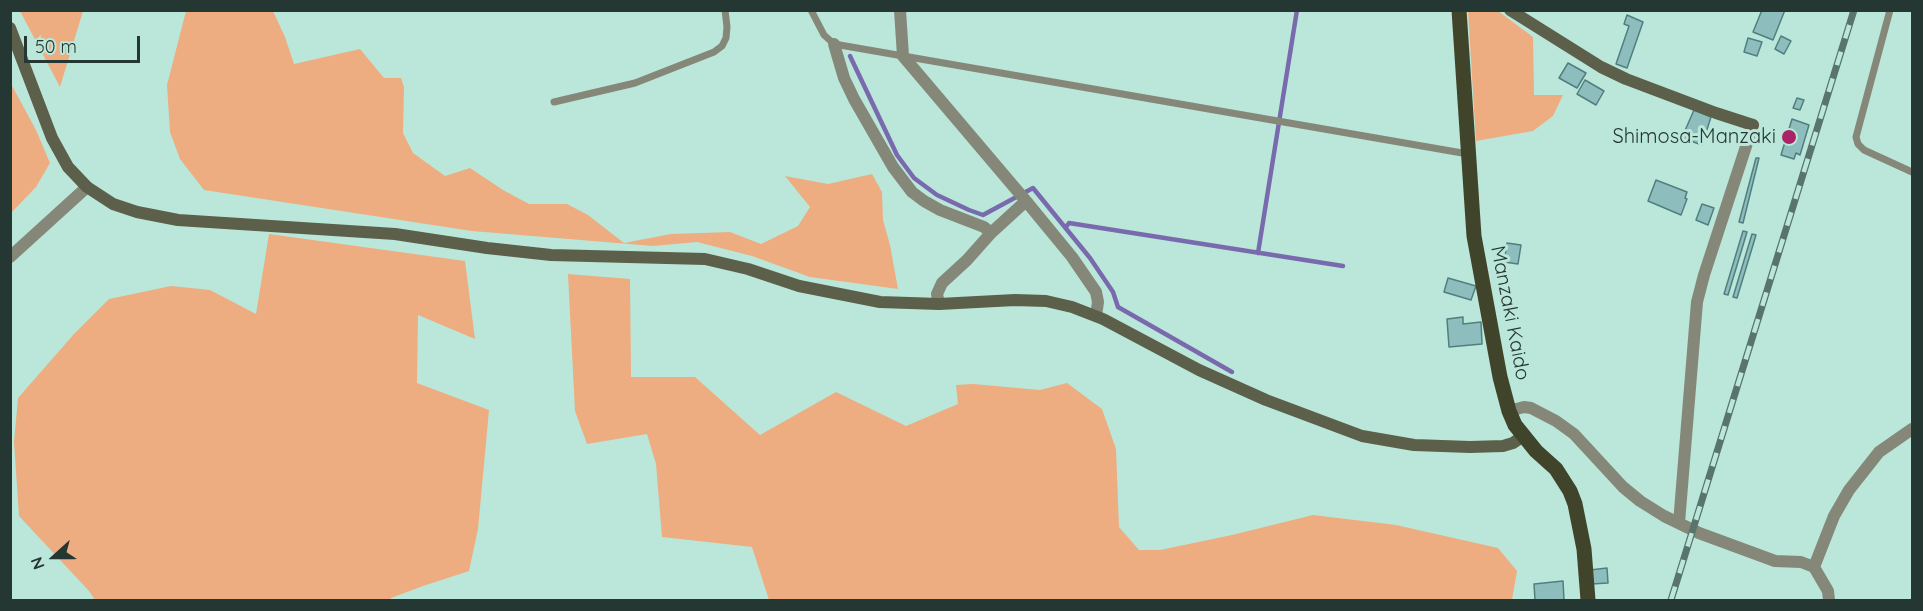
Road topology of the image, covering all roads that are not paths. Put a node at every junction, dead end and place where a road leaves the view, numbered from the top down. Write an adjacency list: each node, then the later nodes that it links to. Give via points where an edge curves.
1 (725, 10): 10 (lane, via 726,38 714,52 635,83)
2 (811, 10): 8 (lane)
3 (900, 10): 9 (street)
4 (1459, 10): 11 (main road, Manzaki Kaido)
5 (1510, 10): 22 (street, via 1626,79 1753,125 1697,302)
6 (1890, 10): 12 (lane, via 1856,137 1864,150)
7 (10, 28): 13 (street, via 52,138 68,167)
8 (834, 45): 9 (lane); 15 (street, via 854,99 912,192 940,210 984,226)
9 (903, 57): 11 (lane); 14 (street)
10 (554, 102)
11 (1468, 154): 19 (main road, Manzaki Kaido, via 1476,254)
12 (1912, 172)
13 (87, 187): 16 (street); 17 (street, via 112,204 178,220 395,234 551,255 705,259 843,296)
14 (1026, 201): 15 (street); 18 (street, via 1096,292)
15 (992, 233): 17 (street, via 942,283 937,294)
16 (10, 257)
17 (939, 304): 18 (street, via 1046,301)
18 (1096, 316): 21 (street, via 1266,400 1362,436 1414,445 1470,447 1503,446)
19 (1509, 411): 21 (main road, Manzaki Kaido); 22 (street, via 1531,408 1556,421 1574,434 1630,494)
20 (1912, 429): 23 (street, via 1879,452 1849,490)
21 (1522, 436): 24 (main road, Manzaki Kaido, via 1557,469 1570,491 1584,549)
22 (1679, 523): 23 (street, via 1775,561)
23 (1814, 567): 25 (street)
24 (1588, 600)
25 (1829, 600)

